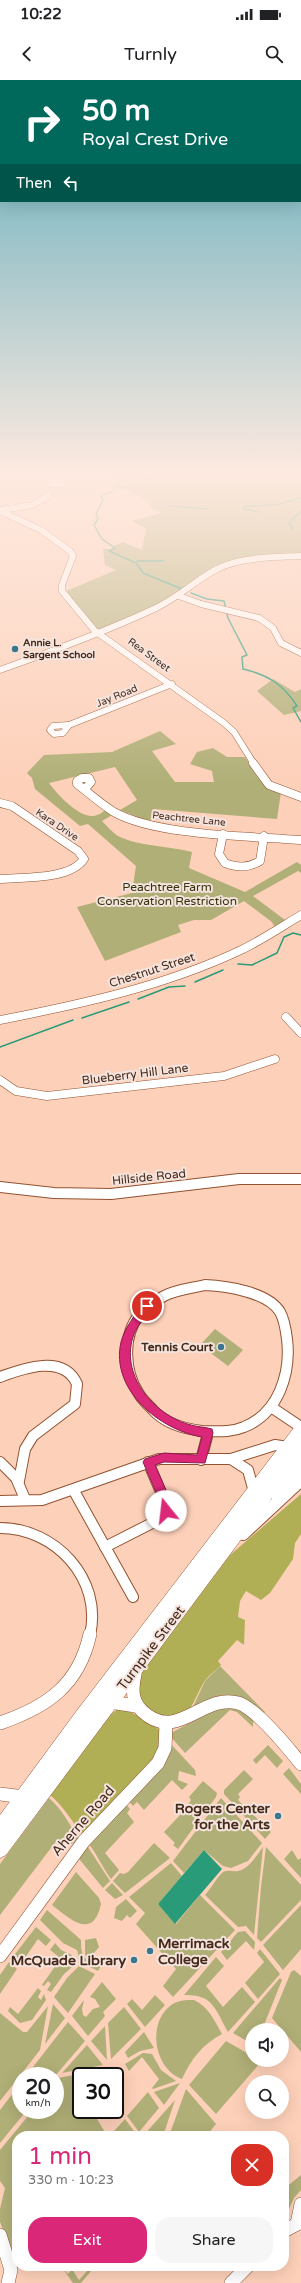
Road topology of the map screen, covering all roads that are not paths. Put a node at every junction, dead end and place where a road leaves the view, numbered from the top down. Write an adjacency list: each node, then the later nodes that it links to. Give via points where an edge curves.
1 (64, 580): 4 (street, Rea Street, via 62,591)
2 (200, 580): 3 (street)
3 (179, 596): 4 (street); 5 (street, via 265,622 275,630 281,643)
4 (99, 633): 6 (street); 7 (street, Rea Street)
5 (301, 654)
6 (0, 670)
7 (172, 684): 8 (street, Jay Road); 10 (street, Rea Street, via 229,728 264,780)
8 (69, 725)
9 (86, 789): 12 (street, Peachtree Lane, via 114,812 144,824)
10 (301, 797)
11 (0, 803): 15 (street, Kara Drive, via 12,806 78,851 84,859 80,866 65,873)
12 (223, 834): 13 (street, Peachtree Lane); 13 (street, via 219,854 225,864 235,867 245,867 260,861)
13 (264, 836): 14 (street, Peachtree Lane)
14 (301, 840)
15 (0, 879)
16 (301, 915): 18 (street, Chestnut Street, via 240,951 191,970 106,997)
17 (286, 1017): 19 (street)
18 (0, 1020)
19 (301, 1033)
20 (274, 1059): 21 (street, Blueberry Hill Lane, via 246,1071 224,1076 47,1096 12,1090)
21 (0, 1080)
22 (301, 1179): 23 (street, Hillside Road, via 239,1179 111,1194 54,1193)
23 (0, 1187)
24 (0, 1377): 35 (street, via 33,1367 49,1366 71,1374 77,1379 75,1404 47,1424 26,1447)
25 (274, 1409): 26 (street); 28 (street, via 258,1421 241,1428); 28 (street, via 294,1377 297,1364 294,1336 279,1312 251,1293 235,1288 205,1285 173,1291 147,1306 130,1331 125,1357 127,1370 131,1384 139,1396 161,1416 189,1430)
26 (301, 1427)
27 (301, 1430): 29 (highway, Turnpike Street)
28 (208, 1433): 31 (street)
29 (298, 1455): 30 (street, via 275,1445); 37 (highway, Turnpike Street); 40 (main road, via 300,1468 262,1509); 43 (highway, Turnpike Street)
30 (232, 1459): 31 (street); 37 (street, via 248,1470)
31 (201, 1460): 33 (street, via 164,1458)
32 (0, 1462): 35 (street)
33 (148, 1462): 36 (street); 42 (street, via 166,1504 164,1517)
34 (301, 1480): 40 (main road)
35 (19, 1481): 39 (street)
36 (74, 1491): 39 (street, via 42,1500); 42 (street)
37 (254, 1492): 52 (highway, Turnpike Street)
38 (0, 1500): 39 (street)
39 (25, 1500)
40 (257, 1519): 43 (main road, via 238,1540)
41 (0, 1528): 48 (street, via 29,1532 62,1550 84,1581 91,1602 92,1620 83,1661 62,1690 33,1712)
42 (105, 1546): 44 (street)
43 (226, 1548): 45 (highway, Turnpike Street)
44 (133, 1597)
45 (136, 1669): 46 (highway, Turnpike Street); 47 (street, via 132,1694)
46 (110, 1702): 47 (street); 54 (highway, Turnpike Street)
47 (136, 1706): 49 (street, via 147,1716)
48 (0, 1722)
49 (166, 1724): 50 (street, via 179,1722 218,1702 240,1704 257,1717); 55 (street, Aherne Road, via 165,1748 158,1763 84,1840)
50 (300, 1760)
51 (0, 1794): 52 (street)
52 (24, 1797): 53 (highway, Turnpike Street)
53 (0, 1830)
54 (0, 1849)
55 (0, 1956)
56 (301, 2204): 57 (street, via 298,2211)
57 (299, 2225): 58 (street)
58 (289, 2229)
59 (0, 2235): 61 (street, via 11,2270)
60 (243, 2271): 62 (street)
61 (9, 2282)
62 (231, 2283)

